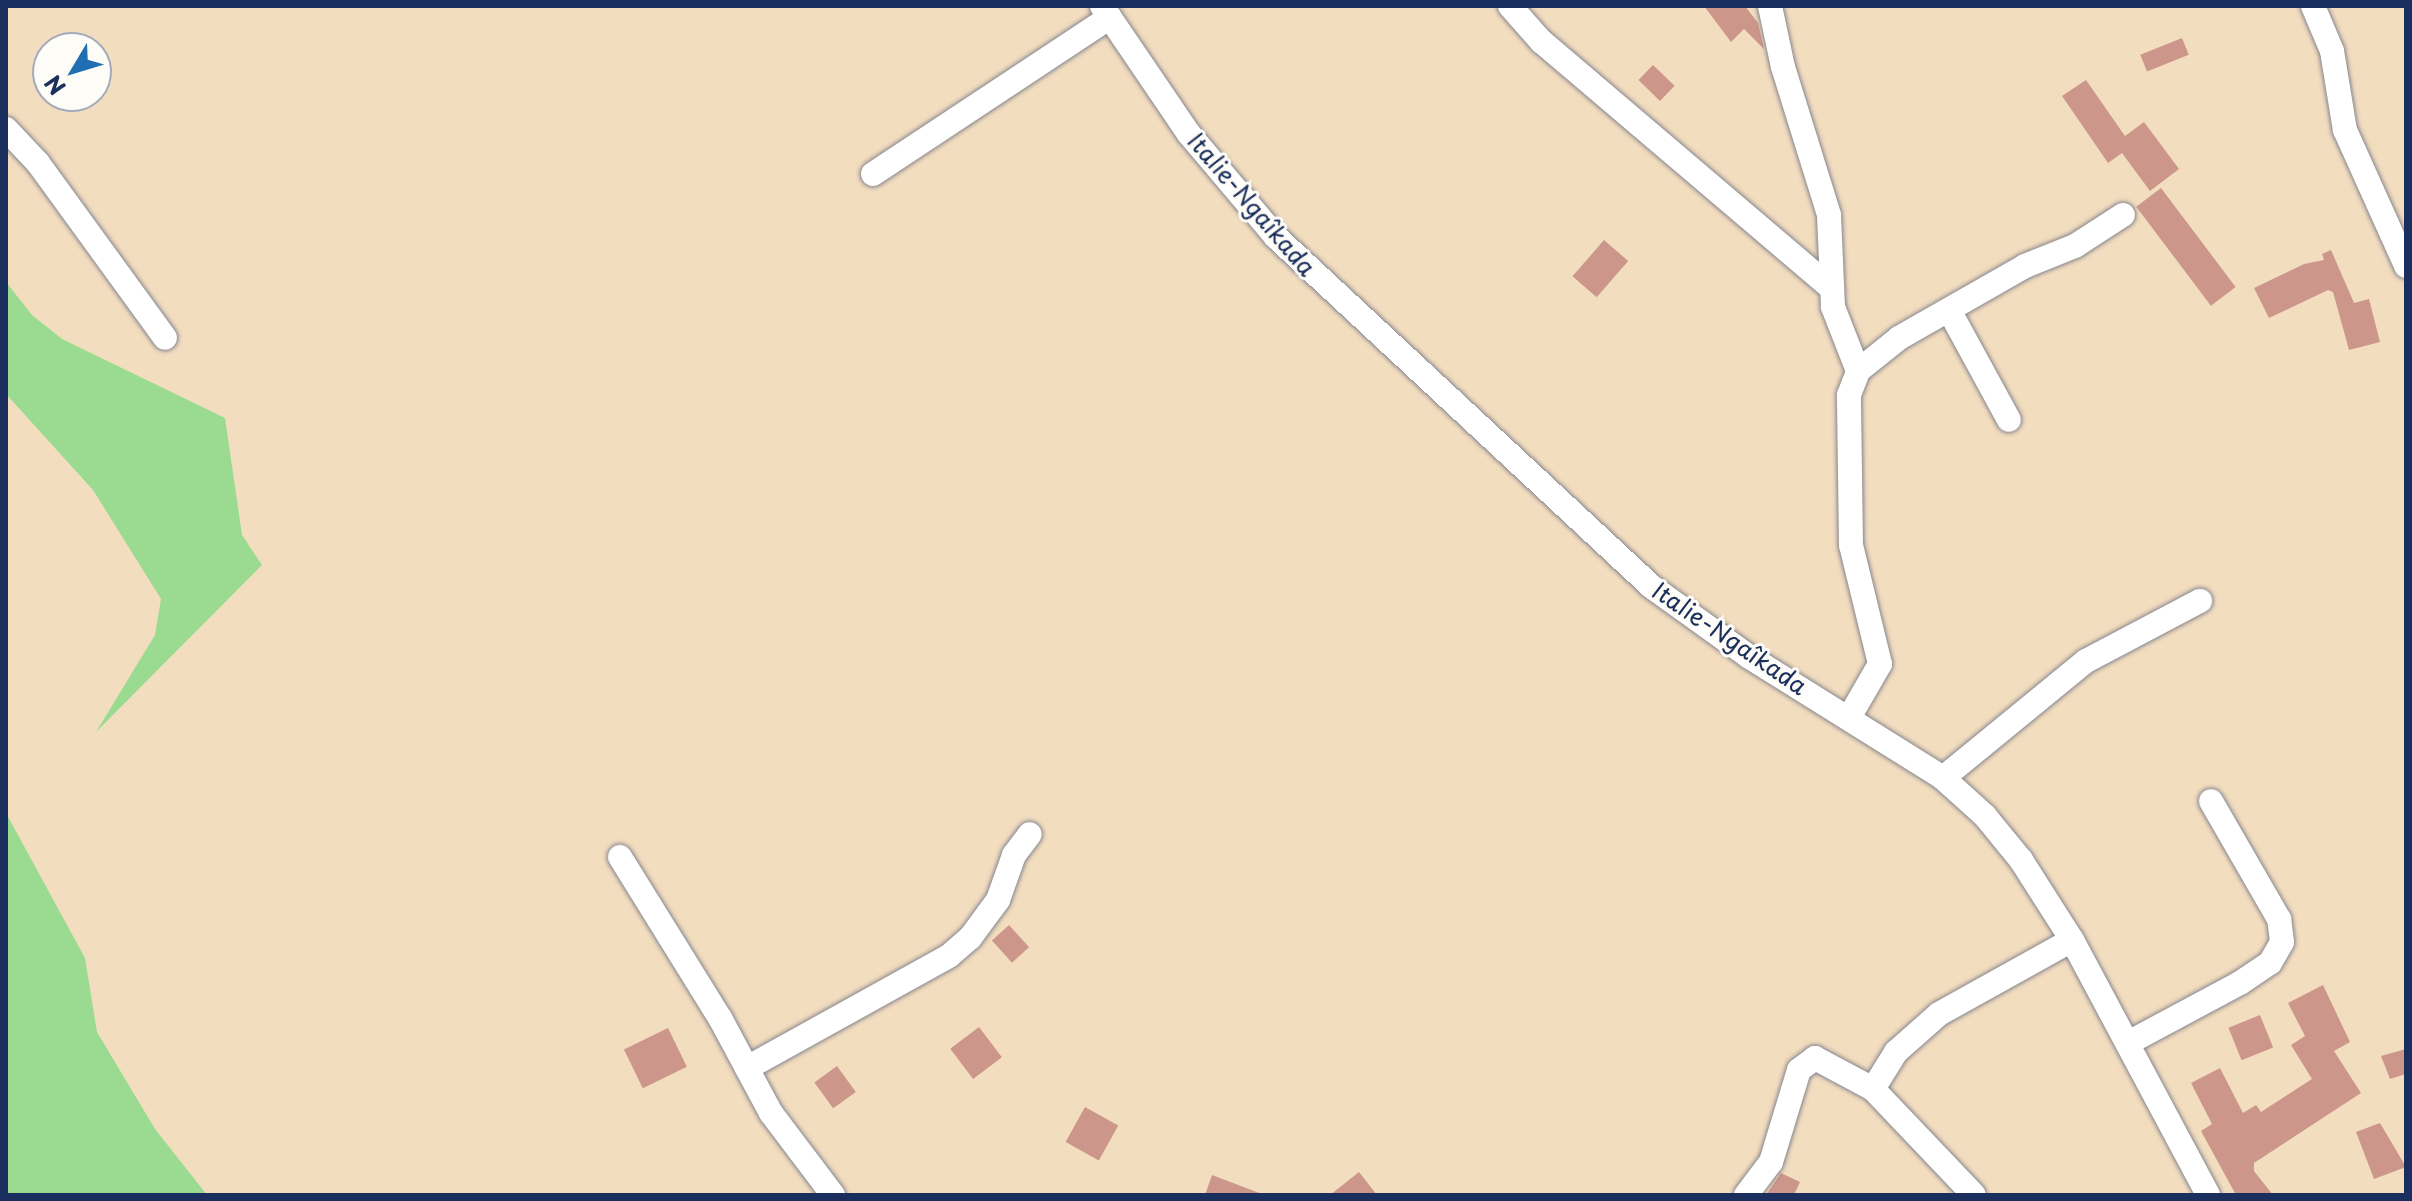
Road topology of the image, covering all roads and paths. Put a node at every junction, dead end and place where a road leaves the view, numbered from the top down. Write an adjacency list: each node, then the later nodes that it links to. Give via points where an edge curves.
1 (1510, 6): 9 (street, via 1541,41 1710,190)
2 (1770, 6): 9 (street, via 1783,67 1829,215 1834,243)
3 (2313, 6): 8 (street, via 2332,51 2345,130)
4 (1106, 12): 6 (street); 15 (street, Italie-Ngaîkada, via 1189,134 1326,288 1508,449 1652,587 1748,656)
5 (6, 129): 11 (street, via 38,163)
6 (873, 174)
7 (2123, 215): 10 (street, via 2075,246 2025,266)
8 (2406, 266)
9 (1831, 288): 12 (street)
10 (1949, 310): 12 (street, via 1899,338); 13 (street)
11 (165, 338)
12 (1858, 371): 15 (street, via 1849,395 1851,545 1880,664)
13 (2009, 420)
14 (2200, 601): 16 (street, via 2086,661)
15 (1850, 716): 16 (street, Italie-Ngaîkada)
16 (1943, 778): 20 (street, Italie-Ngaîkada, via 1985,816 2021,860)
17 (2211, 801): 21 (street, via 2279,919 2282,942 2270,963 2240,983)
18 (1030, 834): 22 (street, via 1014,855 998,900 949,956)
19 (620, 857): 22 (street)
20 (2072, 940): 21 (street, Italie-Ngaîkada); 23 (street, via 1939,1014 1896,1052)
21 (2128, 1043): 24 (street, Italie-Ngaîkada)
22 (747, 1068): 25 (street, via 771,1113)
23 (1873, 1089): 26 (street, via 1815,1058 1806,1061 1771,1162); 27 (street)
24 (2207, 1194)
25 (833, 1195)
26 (1746, 1195)
27 (1974, 1195)

